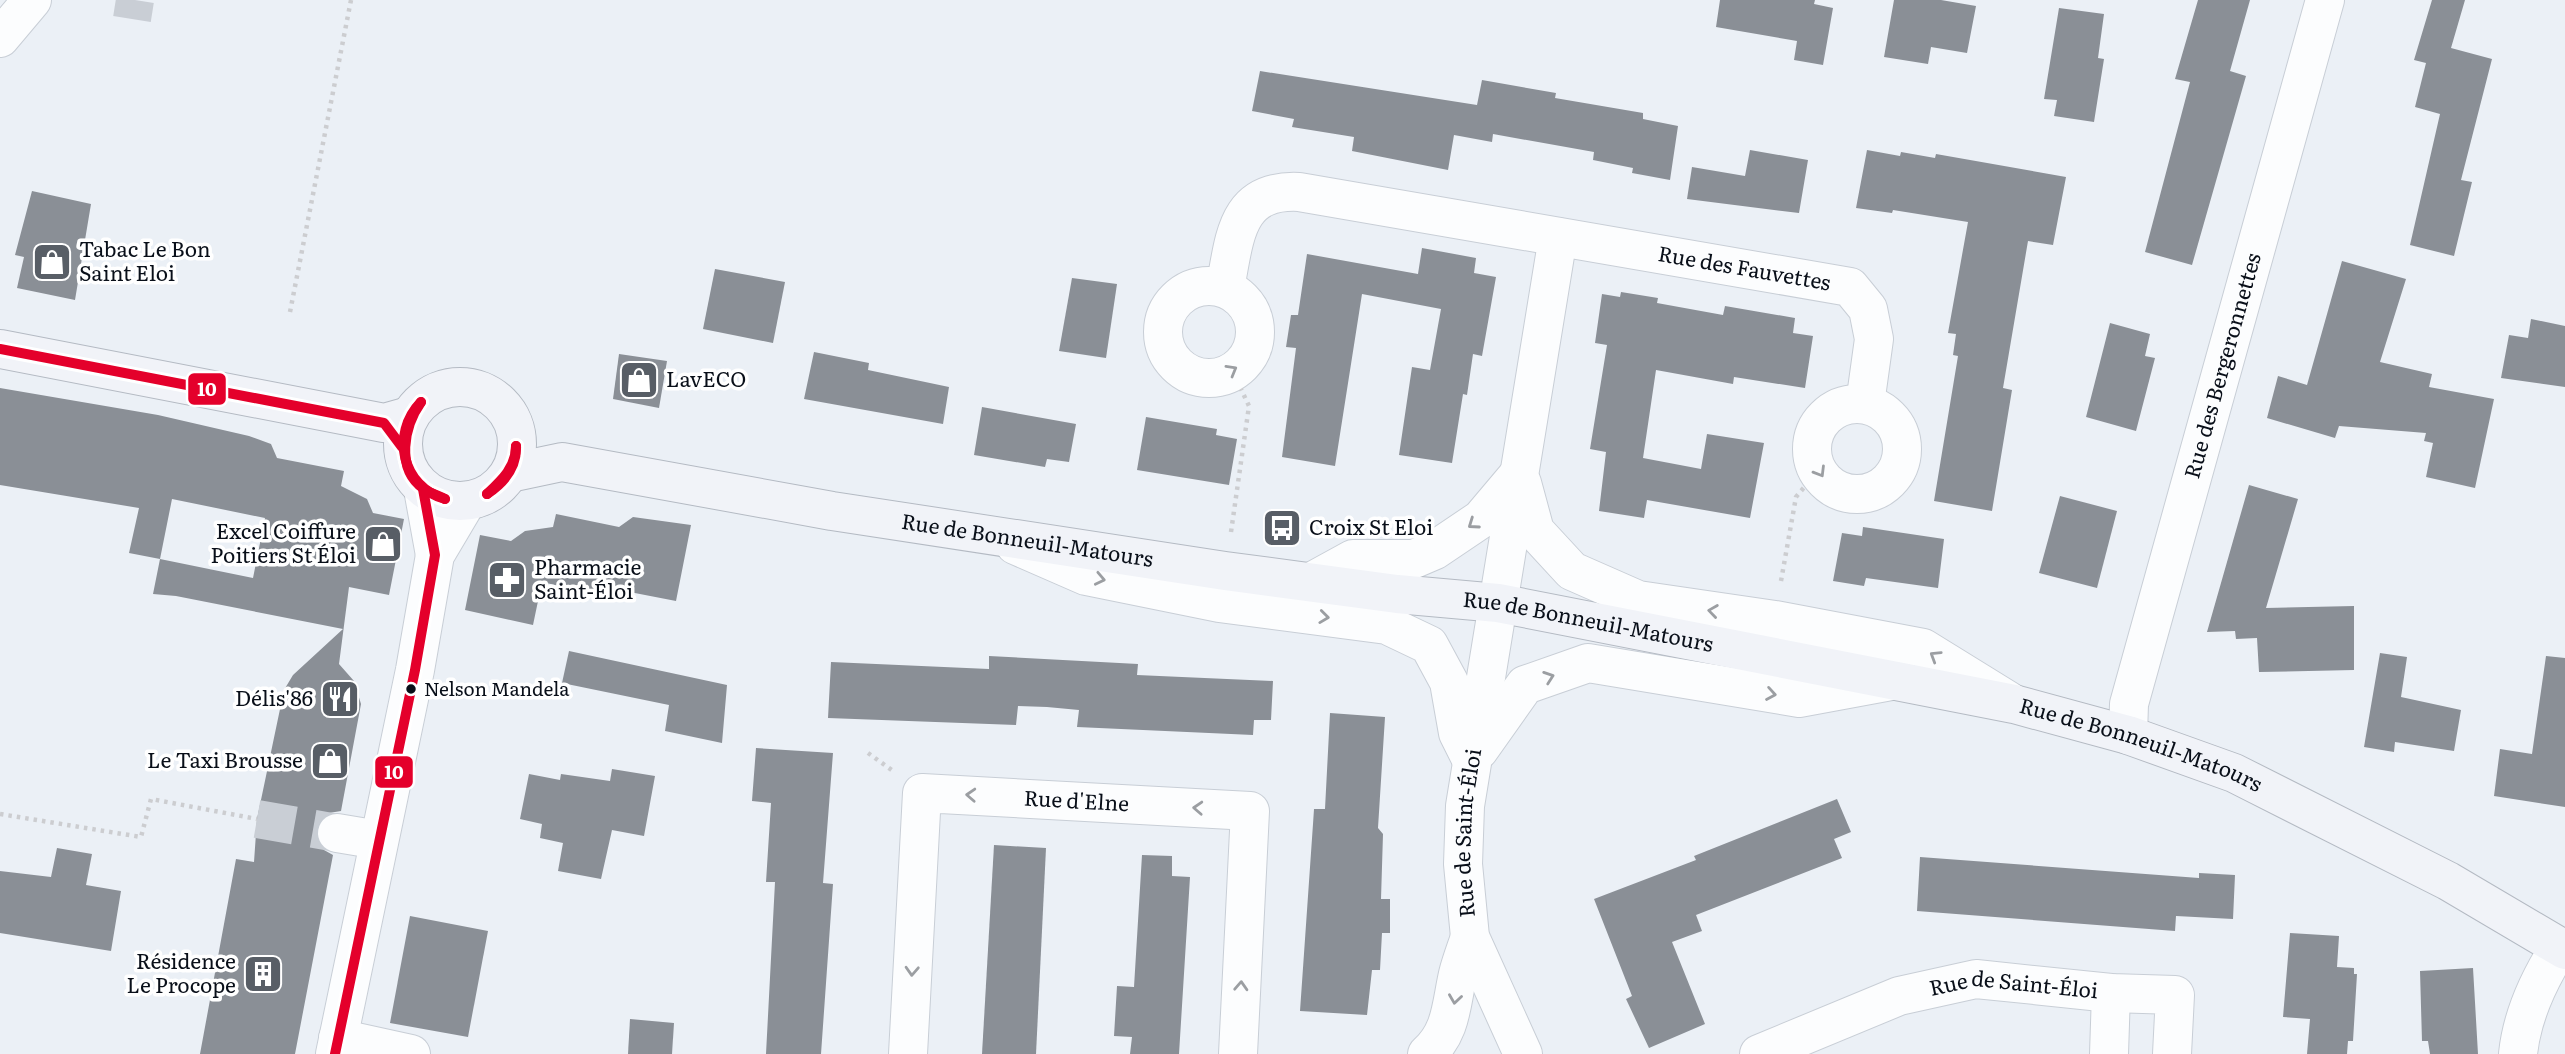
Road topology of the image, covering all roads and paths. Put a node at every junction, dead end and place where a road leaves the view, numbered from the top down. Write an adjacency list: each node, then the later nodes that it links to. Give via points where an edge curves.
1 (32, 0): 4 (street)
2 (351, 0): 7 (path)
3 (2325, 0): 27 (street, Rue des Bergeronnettes, via 2129,704)
4 (0, 38)
5 (1558, 237): 6 (street, Rue des Fauvettes, via 1278,191 1262,196 1238,222); 10 (street, Rue des Fauvettes, via 1850,287 1868,309 1874,339); 16 (street)
6 (1225, 288): 9 (street, one-way to 6, via 1251,353 1256,327 1246,303); 9 (street, via 1211,285 1183,292 1166,315 1164,343 1179,368 1192,375 1205,378)
7 (290, 312)
8 (0, 349): 12 (main road)
9 (1233, 372): 21 (path, via 1249,406)
10 (1866, 404): 14 (street, via 1836,408 1824,416 1812,443); 14 (street, one-way to 10, via 1840,491 1854,495 1877,489 1894,476 1903,447 1900,432 1880,409)
11 (512, 419): 12 (main road, via 494,398 456,386 429,396); 13 (main road); 15 (main road, via 517,437)
12 (398, 429): 17 (main road, via 412,477)
13 (562, 463): 15 (main road, Rue de Bonneuil-Matours); 19 (main road, Rue de Bonneuil-Matours)
14 (1817, 471): 24 (path, via 1796,497)
15 (510, 473): 18 (main road, via 484,497)
16 (1519, 474): 22 (street, one-way to 22, via 1481,519 1435,550 1414,559 1353,559); 23 (street); 24 (street, one-way to 16, via 1638,600 1572,571 1535,531)
17 (423, 489): 18 (main road, via 451,501); 20 (street)
18 (467, 501): 20 (street)
19 (991, 536): 21 (main road, Rue de Bonneuil-Matours); 28 (street, one-way to 28, via 1086,576 1219,603 1388,625 1429,645 1449,682 1458,733)
20 (435, 555): 32 (street)
21 (1225, 571): 22 (main road, Rue de Bonneuil-Matours)
22 (1311, 582): 23 (main road, Rue de Bonneuil-Matours)
23 (1498, 603): 25 (main road, Rue de Bonneuil-Matours); 28 (street, Rue de Saint-Éloi)
24 (1775, 620): 26 (street, one-way to 24, via 1923,648)
25 (1891, 681): 26 (main road, Rue de Bonneuil-Matours); 28 (street, one-way to 25, via 1525,685 1588,663 1799,698)
26 (2014, 704): 27 (main road, Rue de Bonneuil-Matours)
27 (2128, 735): 34 (main road, Rue de Bonneuil-Matours, via 2246,779 2448,881)
28 (1472, 761): 33 (street, Rue de Saint-Éloi, via 1463,864)
29 (0, 814): 30 (path, via 141,837 151,799)
30 (257, 819)
31 (337, 833): 32 (street)
32 (379, 841): 36 (street)
33 (1470, 937): 37 (street, Rue de Saint-Éloi); 41 (street, one-way to 41, via 1458,973 1452,1015 1437,1045)
34 (2562, 949): 45 (street, via 2542,974 2521,1027)
35 (2111, 993): 42 (street, Rue de Saint-Éloi, via 1976,979 1899,996); 43 (street, Rue de Saint-Éloi); 44 (street, Rue de Saint-Éloi, via 2175,996)
36 (336, 1046): 38 (street)
37 (1518, 1052)
38 (411, 1054)
39 (908, 1054): 40 (street, Rue d'Elne, one-way to 39, via 1251,811 922,793)
40 (1238, 1054)
41 (1427, 1054)
42 (1759, 1054)
43 (2109, 1054)
44 (2172, 1054)
45 (2518, 1054)

